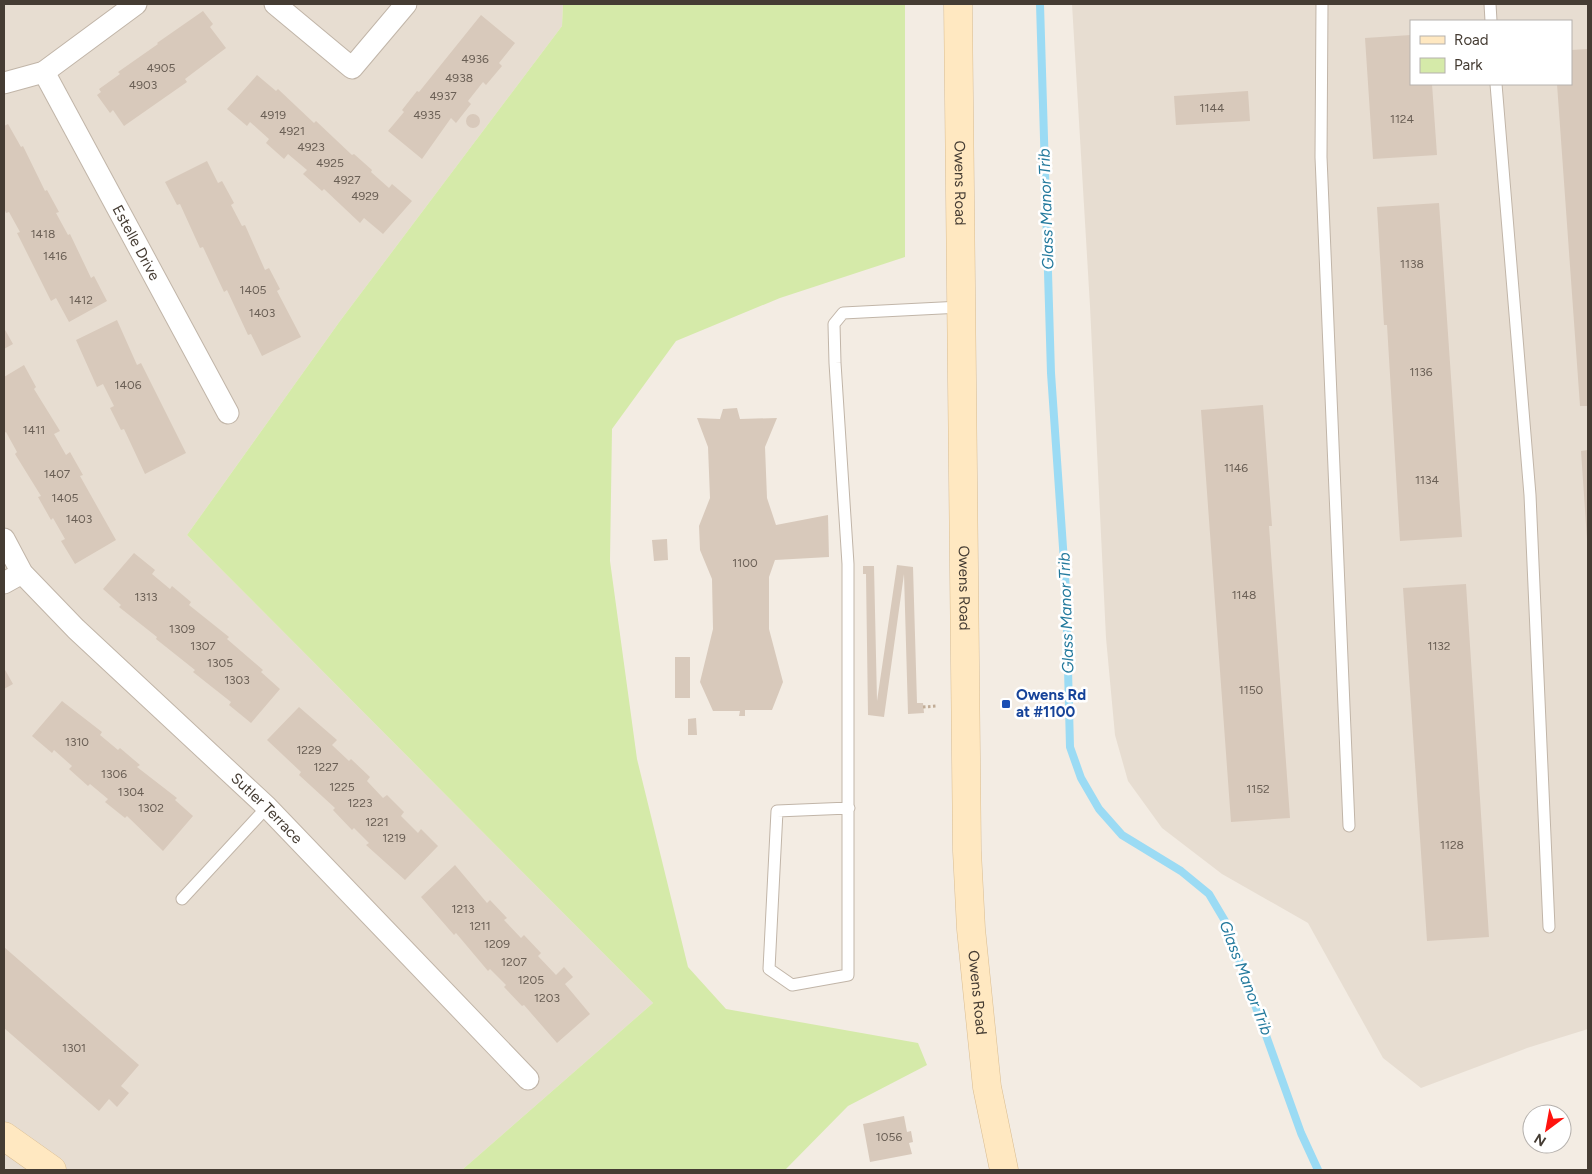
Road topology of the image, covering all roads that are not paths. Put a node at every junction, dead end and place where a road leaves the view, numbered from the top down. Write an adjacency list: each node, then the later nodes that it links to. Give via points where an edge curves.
1 (136, 4): 8 (street)
2 (275, 4): 3 (street, via 352,68)
3 (406, 4)
4 (958, 4): 11 (street, Owens Road)
5 (1322, 4): 18 (lane, via 1322,157)
6 (1490, 4): 7 (lane)
7 (1491, 20)
8 (44, 72): 9 (street); 12 (street, Estelle Drive)
9 (4, 83)
10 (1496, 85): 20 (lane, via 1530,495)
11 (962, 307): 17 (lane, via 843,313 834,324 848,564); 24 (street, Owens Road, via 968,870 987,1087)
12 (228, 413)
13 (4, 539): 14 (street, Sutler Terrace)
14 (22, 573): 15 (street); 16 (street, Sutler Terrace, via 76,629)
15 (4, 583)
16 (266, 807): 19 (lane); 21 (street, Sutler Terrace)
17 (849, 808): 17 (lane, via 777,811 769,969 792,985 848,975)
18 (1350, 826)
19 (182, 899)
20 (1550, 927)
21 (528, 1079)
22 (4, 1136): 23 (street)
23 (52, 1170)
24 (1004, 1170)

